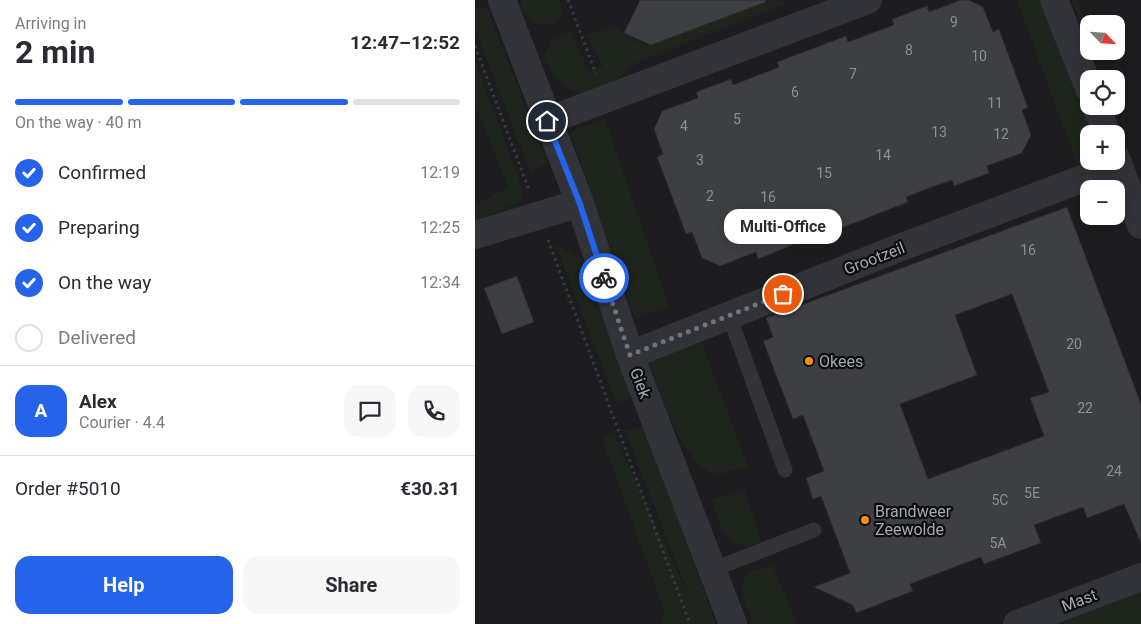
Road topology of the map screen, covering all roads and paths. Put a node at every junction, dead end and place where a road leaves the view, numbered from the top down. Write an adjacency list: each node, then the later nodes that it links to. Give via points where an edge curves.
1 (502, 0): 8 (street, Giek)
2 (568, 0): 7 (path)
3 (868, 0): 7 (street)
4 (1054, 0): 6 (street)
5 (475, 46): 12 (path)
6 (1082, 70)
7 (605, 99): 8 (street)
8 (547, 121): 11 (street, Giek)
9 (1098, 170): 15 (street, Grootzeil)
10 (1121, 170): 13 (street)
11 (580, 204): 12 (street); 16 (street, Giek)
12 (539, 216): 14 (street); 21 (path)
13 (1141, 225)
14 (475, 235)
15 (729, 316): 16 (street, Grootzeil); 17 (lane)
16 (630, 355): 19 (street, Giek)
17 (785, 470)
18 (814, 530): 19 (lane)
19 (712, 570): 22 (street, Giek)
20 (1141, 577): 23 (street, Mast)
21 (690, 624)
22 (733, 624)
23 (1017, 624)

